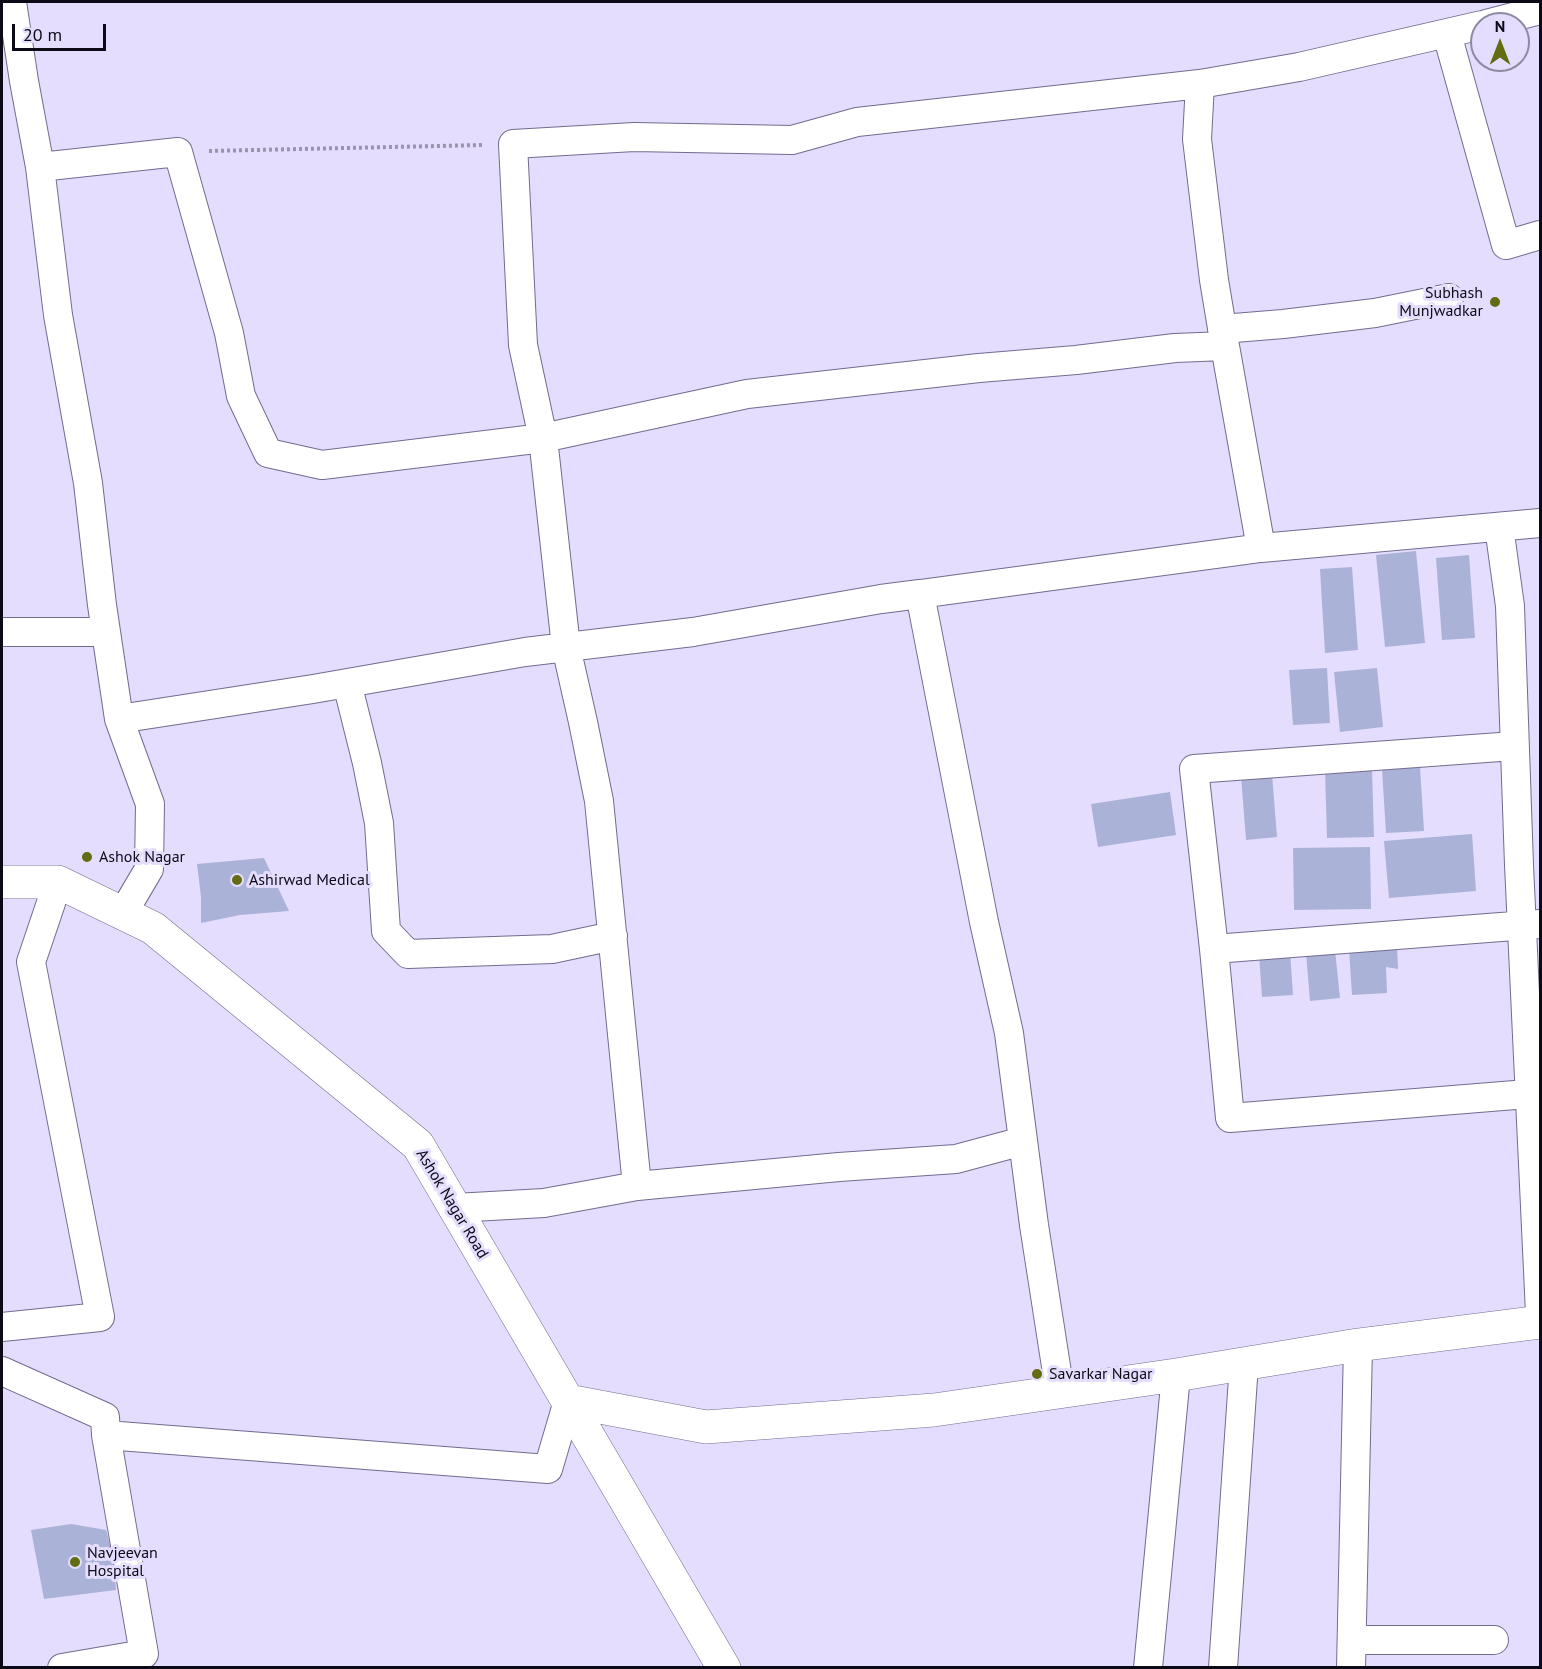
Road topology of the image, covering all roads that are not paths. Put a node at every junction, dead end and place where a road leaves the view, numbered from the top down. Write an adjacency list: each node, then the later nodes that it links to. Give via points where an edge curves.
1 (12, 2): 5 (street)
2 (1470, 28): 3 (street)
3 (1447, 34): 4 (street); 6 (street, via 1506,245)
4 (1200, 84): 8 (street, via 1197,138); 9 (street, via 857,122 792,140 634,137 513,144 523,345)
5 (40, 166): 9 (street, via 178,152 229,333 241,396 268,453 322,465); 15 (street, via 58,315 88,483)
6 (1540, 235)
7 (1449, 298): 8 (street)
8 (1224, 337): 9 (street, via 1175,348 1076,360 747,394); 12 (street)
9 (543, 438): 16 (street)
10 (1540, 523): 11 (street)
11 (1499, 527): 12 (street); 19 (street, via 1509,606)
12 (1261, 548): 13 (street)
13 (920, 594): 16 (street, via 693,632); 27 (street, via 1009,1033)
14 (2, 632): 15 (street)
15 (106, 632): 18 (street)
16 (566, 647): 17 (street); 24 (street, via 599,801)
17 (347, 683): 18 (street); 24 (street, via 380,823 386,931 408,954 552,949)
18 (119, 718): 22 (street, via 150,804 149,869)
19 (1514, 746): 23 (street); 25 (street, via 1194,769)
20 (2, 882): 21 (street, Ashok Nagar Road)
21 (58, 882): 22 (street, Ashok Nagar Road); 32 (street, via 32,962 100,1317)
22 (123, 913): 29 (street, Ashok Nagar Road, via 153,928 418,1145)
23 (1531, 925): 25 (street); 26 (street)
24 (613, 936): 28 (street)
25 (1215, 949): 26 (street, via 1230,1118)
26 (1536, 1094): 30 (street)
27 (1023, 1141): 28 (street, via 956,1159); 37 (street)
28 (637, 1186): 29 (street, via 544,1203)
29 (455, 1208): 38 (street, Ashok Nagar Road)
30 (1540, 1313)
31 (1540, 1323): 33 (street)
32 (2, 1327)
33 (1358, 1345): 34 (street); 41 (street)
34 (1244, 1364): 36 (street); 45 (street)
35 (2, 1371): 39 (street, via 105,1417)
36 (1176, 1375): 37 (street); 44 (street)
37 (1060, 1392): 38 (street, via 934,1410 706,1427)
38 (567, 1401): 39 (street, via 548,1469); 43 (street, Ashok Nagar Road)
39 (106, 1435): 42 (street, via 144,1654)
40 (1494, 1640): 41 (street)
41 (1352, 1654)
42 (62, 1668)
43 (724, 1668)
44 (1148, 1668)
45 (1223, 1668)

